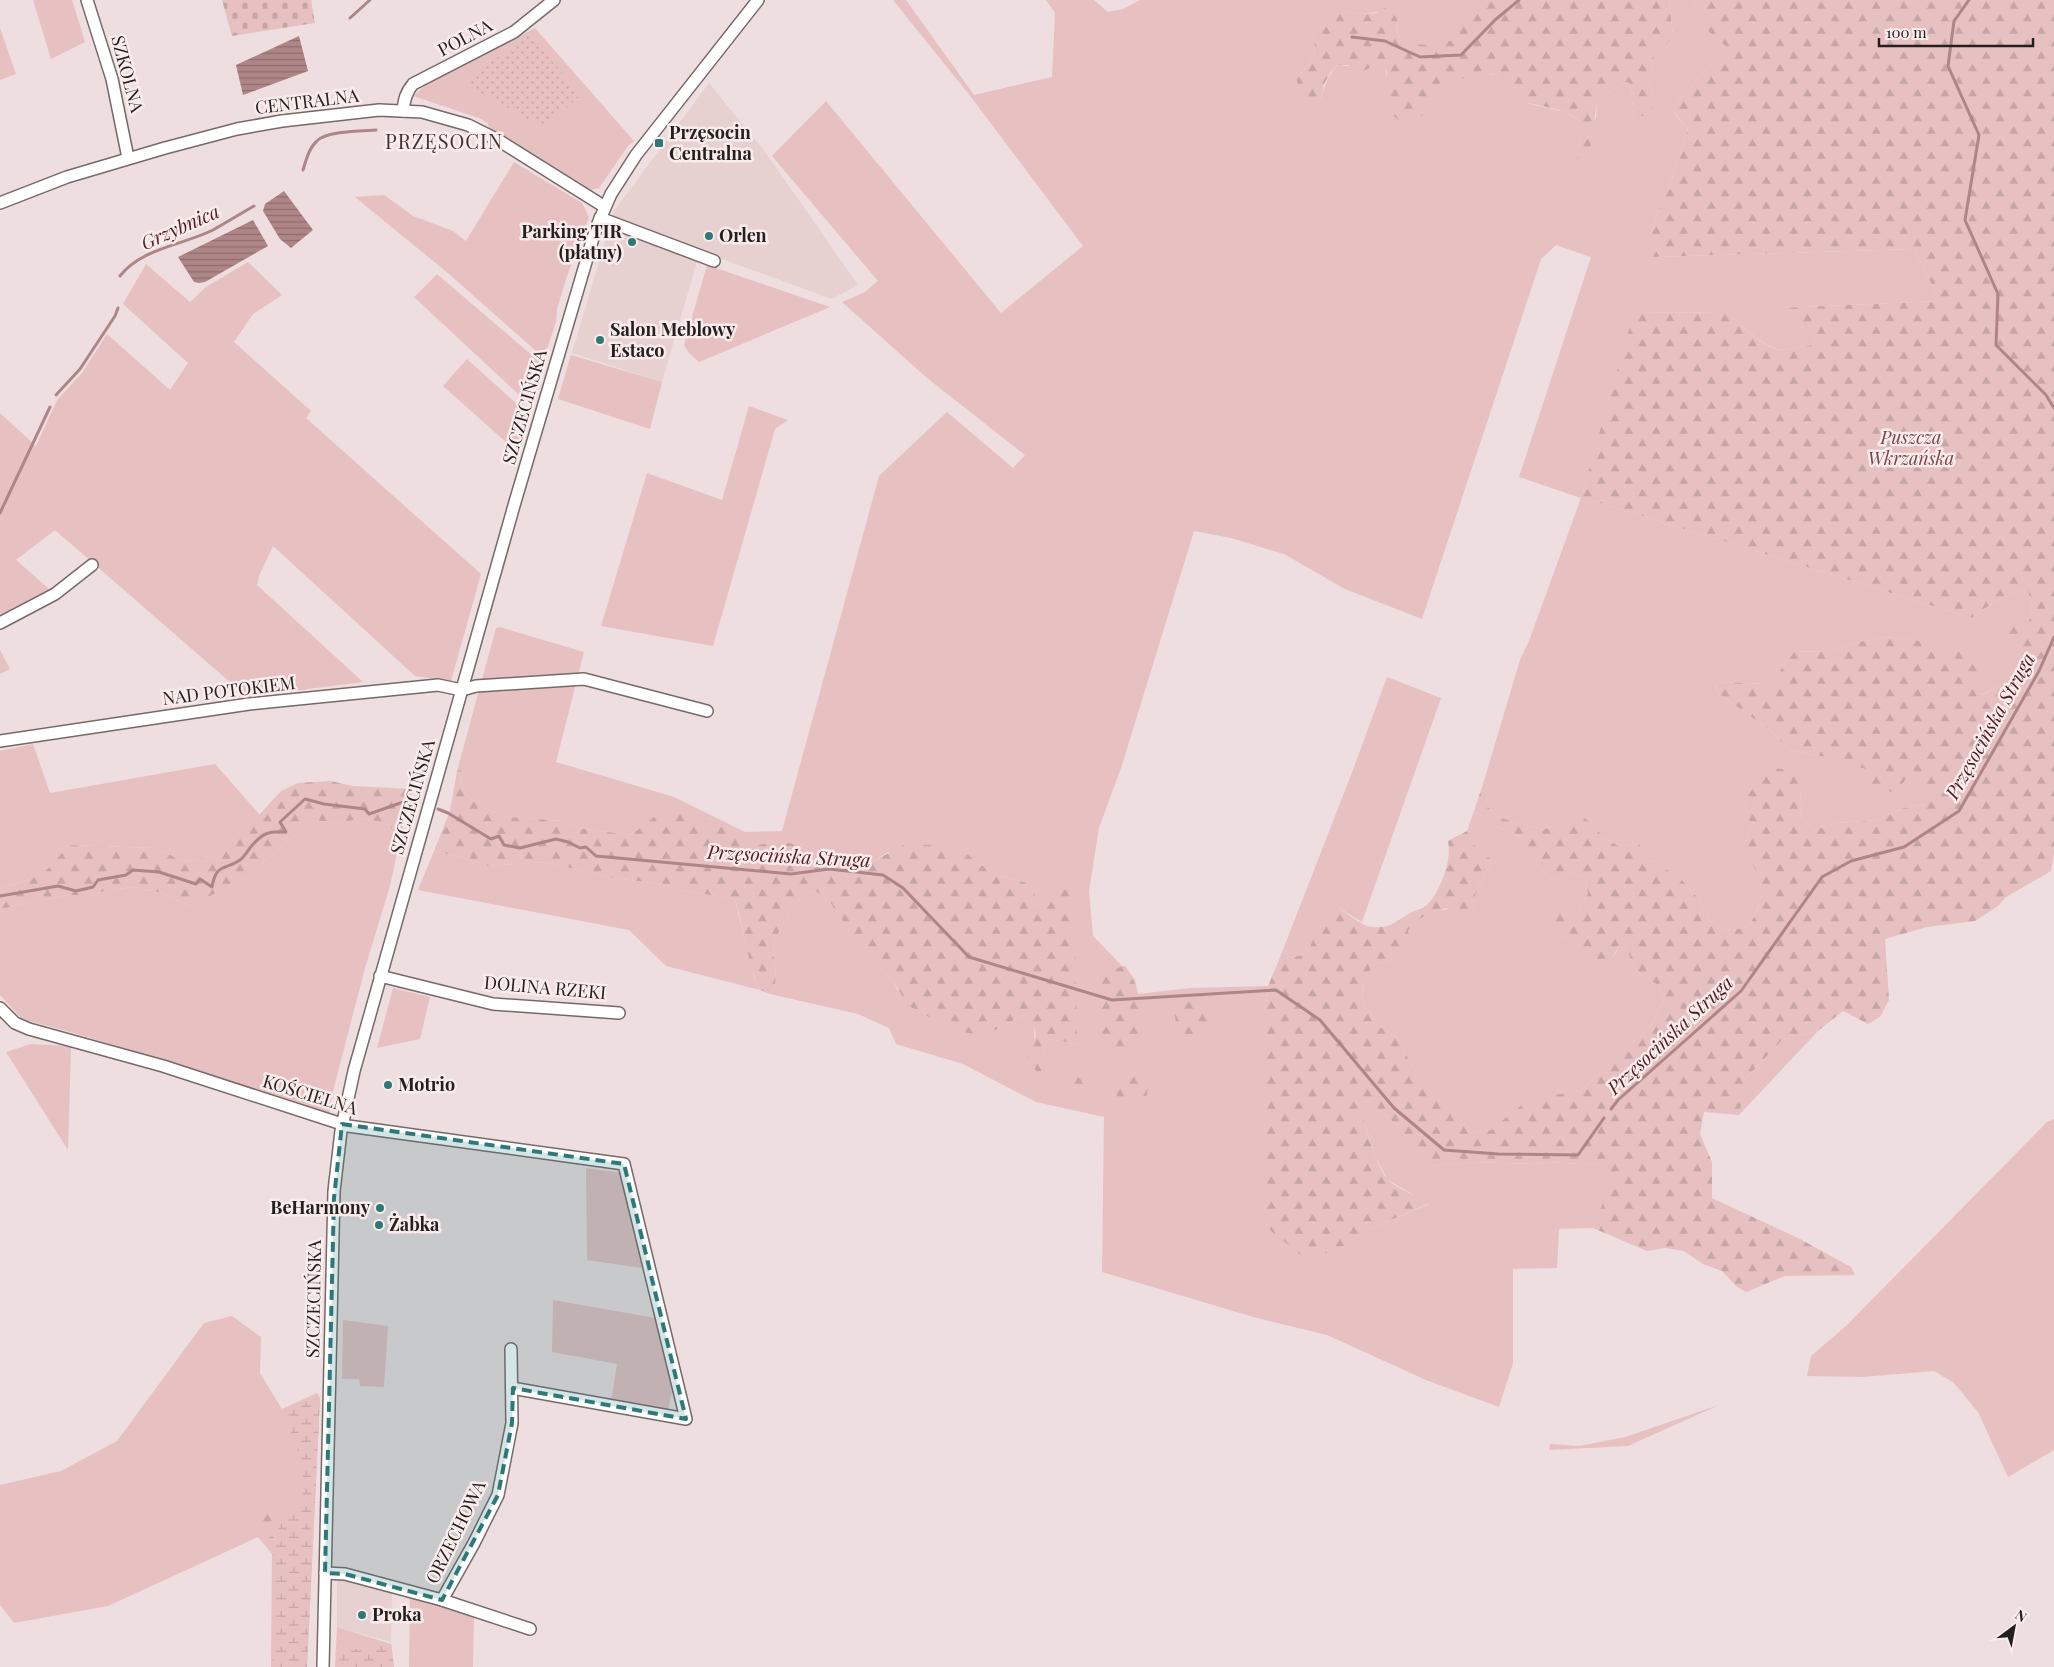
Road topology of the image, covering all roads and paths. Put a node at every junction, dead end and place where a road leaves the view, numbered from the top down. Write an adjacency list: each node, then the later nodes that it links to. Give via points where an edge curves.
1 (87, 0): 5 (street, SZKOLNA, via 112,79)
2 (554, 0): 4 (street, POLNA, via 514,32 413,84 404,99)
3 (758, 0): 7 (street, SZCZECIŃSKA, via 640,149)
4 (403, 111): 5 (street, CENTRALNA, via 379,110 282,120); 7 (street, CENTRALNA, via 434,114 484,132)
5 (128, 158): 6 (street, CENTRALNA)
6 (0, 203)
7 (602, 213): 8 (street, CENTRALNA); 11 (street, SZCZECIŃSKA, via 590,245)
8 (714, 261)
9 (92, 565): 10 (street, via 54,594)
10 (0, 623)
11 (462, 690): 12 (street, via 476,686 584,679); 13 (street, NAD POTOKIEM, via 438,685 249,704); 14 (street, SZCZECIŃSKA)
12 (707, 711)
13 (0, 741)
14 (380, 976): 16 (street, DOLINA RZEKI, via 493,1004); 17 (street, SZCZECIŃSKA)
15 (0, 1008): 17 (street, KOŚCIELNA, via 15,1023 29,1029 162,1066)
16 (619, 1013)
17 (342, 1124): 19 (street, KOŚCIELNA, via 624,1164 686,1419); 20 (street, SZCZECIŃSKA, via 334,1191)
18 (511, 1349): 19 (street, ORZECHOWA)
19 (512, 1388): 21 (street, ORZECHOWA, via 512,1423 498,1495)
20 (325, 1573): 21 (street, ORZECHOWA, via 345,1574); 23 (street, SZCZECIŃSKA)
21 (442, 1600): 22 (street)
22 (530, 1629)
23 (323, 1667)

